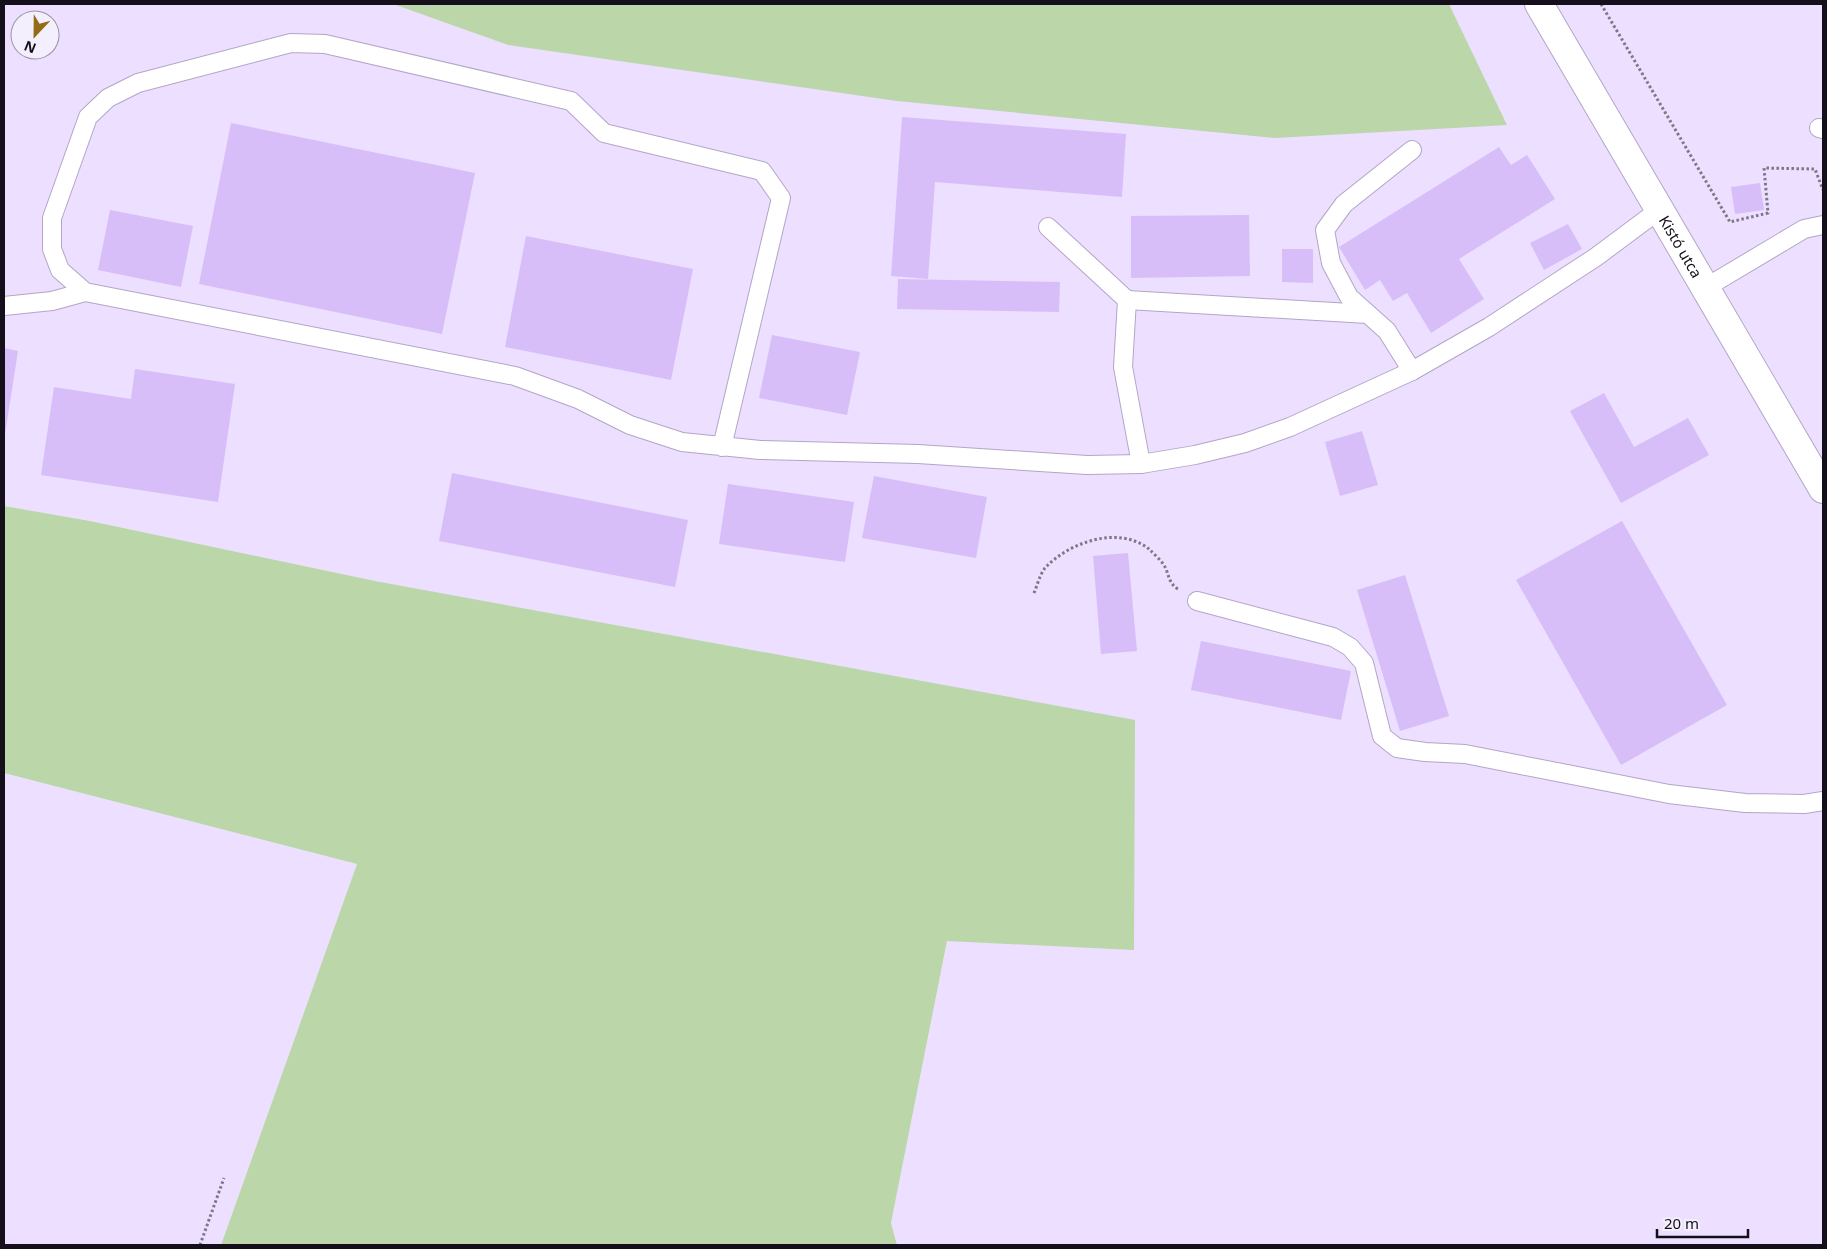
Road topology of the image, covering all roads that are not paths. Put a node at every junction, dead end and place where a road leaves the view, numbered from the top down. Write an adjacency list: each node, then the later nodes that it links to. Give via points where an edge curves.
1 (1539, 4): 3 (street, Kistó utca)
2 (1412, 150): 10 (lane, via 1344,204 1325,230 1331,263 1349,297)
3 (1660, 210): 6 (street, Kistó utca); 11 (lane, via 1596,257 1489,327)
4 (1823, 225): 6 (lane, via 1804,229)
5 (1048, 227): 8 (lane)
6 (1705, 288): 14 (street, Kistó utca)
7 (85, 292): 9 (lane, via 52,301); 12 (lane, via 515,376 578,399 630,425 682,442); 12 (lane, via 60,270 52,249 52,218 88,117 108,98 138,83 291,43 325,44 571,101 604,133 762,171 781,198)
8 (1127, 300): 10 (lane); 13 (lane, via 1123,367)
9 (4, 306)
10 (1368, 314): 11 (lane, via 1387,331)
11 (1412, 371): 13 (lane, via 1290,427 1245,443)
12 (722, 447): 13 (lane, via 918,454 1087,465)
13 (1141, 464)
14 (1823, 489)
15 (1197, 601): 16 (lane, via 1333,637 1350,647 1364,663 1382,736 1397,748 1465,754 1669,794 1745,803 1804,804)
16 (1823, 801)

